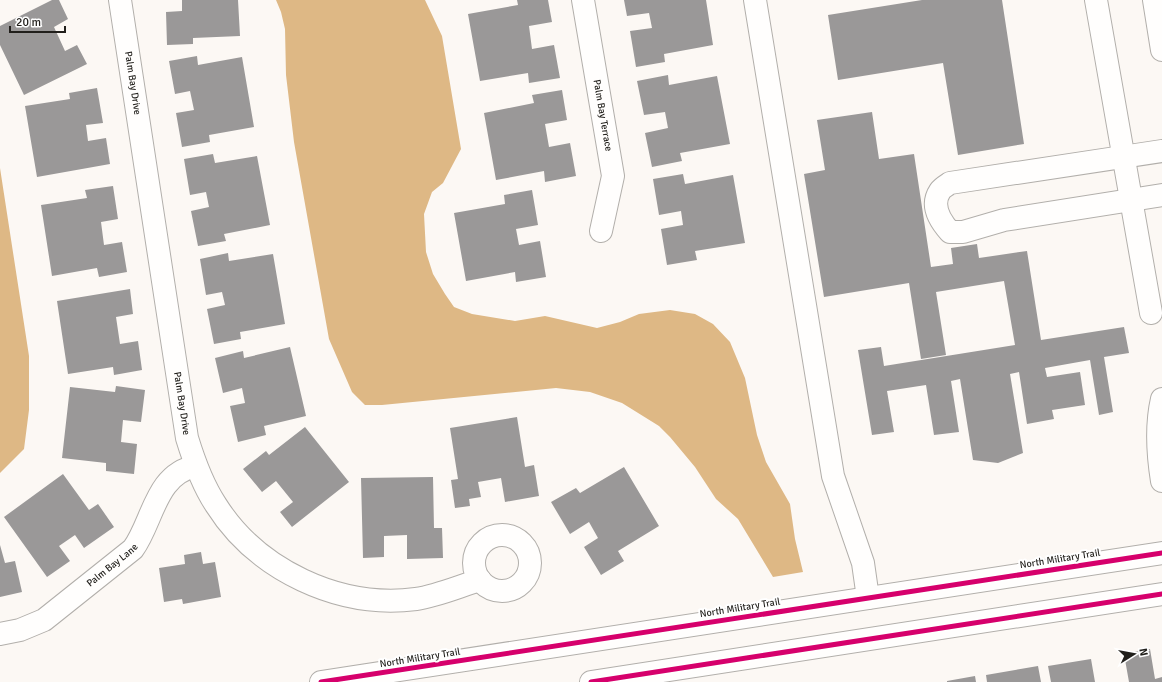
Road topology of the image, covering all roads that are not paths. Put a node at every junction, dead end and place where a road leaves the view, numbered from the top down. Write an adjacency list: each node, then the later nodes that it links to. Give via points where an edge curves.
1 (120, 0): 14 (street, Palm Bay Drive, via 186,430)
2 (584, 0): 11 (street, Palm Bay Terrace, via 613,176)
3 (756, 0): 19 (street, via 833,476 863,563)
4 (1096, 0): 8 (street)
5 (1154, 0): 6 (street)
6 (1162, 50)
7 (1162, 151): 8 (street)
8 (1123, 157): 10 (street); 10 (street, via 950,183 940,191 936,205 941,222 950,232 963,232 1004,220)
9 (1162, 195): 10 (street)
10 (1130, 200): 12 (street)
11 (601, 231)
12 (1151, 313)
13 (1162, 399): 15 (street)
14 (196, 466): 17 (street, Palm Bay Drive, via 216,505 233,528 266,558 303,581 359,598 388,600 417,599); 20 (street, Palm Bay Lane, via 173,478 160,492 133,549 44,620 20,630)
15 (1162, 481)
16 (1162, 553): 19 (street, North Military Trail)
17 (480, 580)
18 (1162, 594): 22 (street)
19 (868, 598): 21 (street, North Military Trail)
20 (0, 634)
21 (321, 682)
22 (591, 682)

